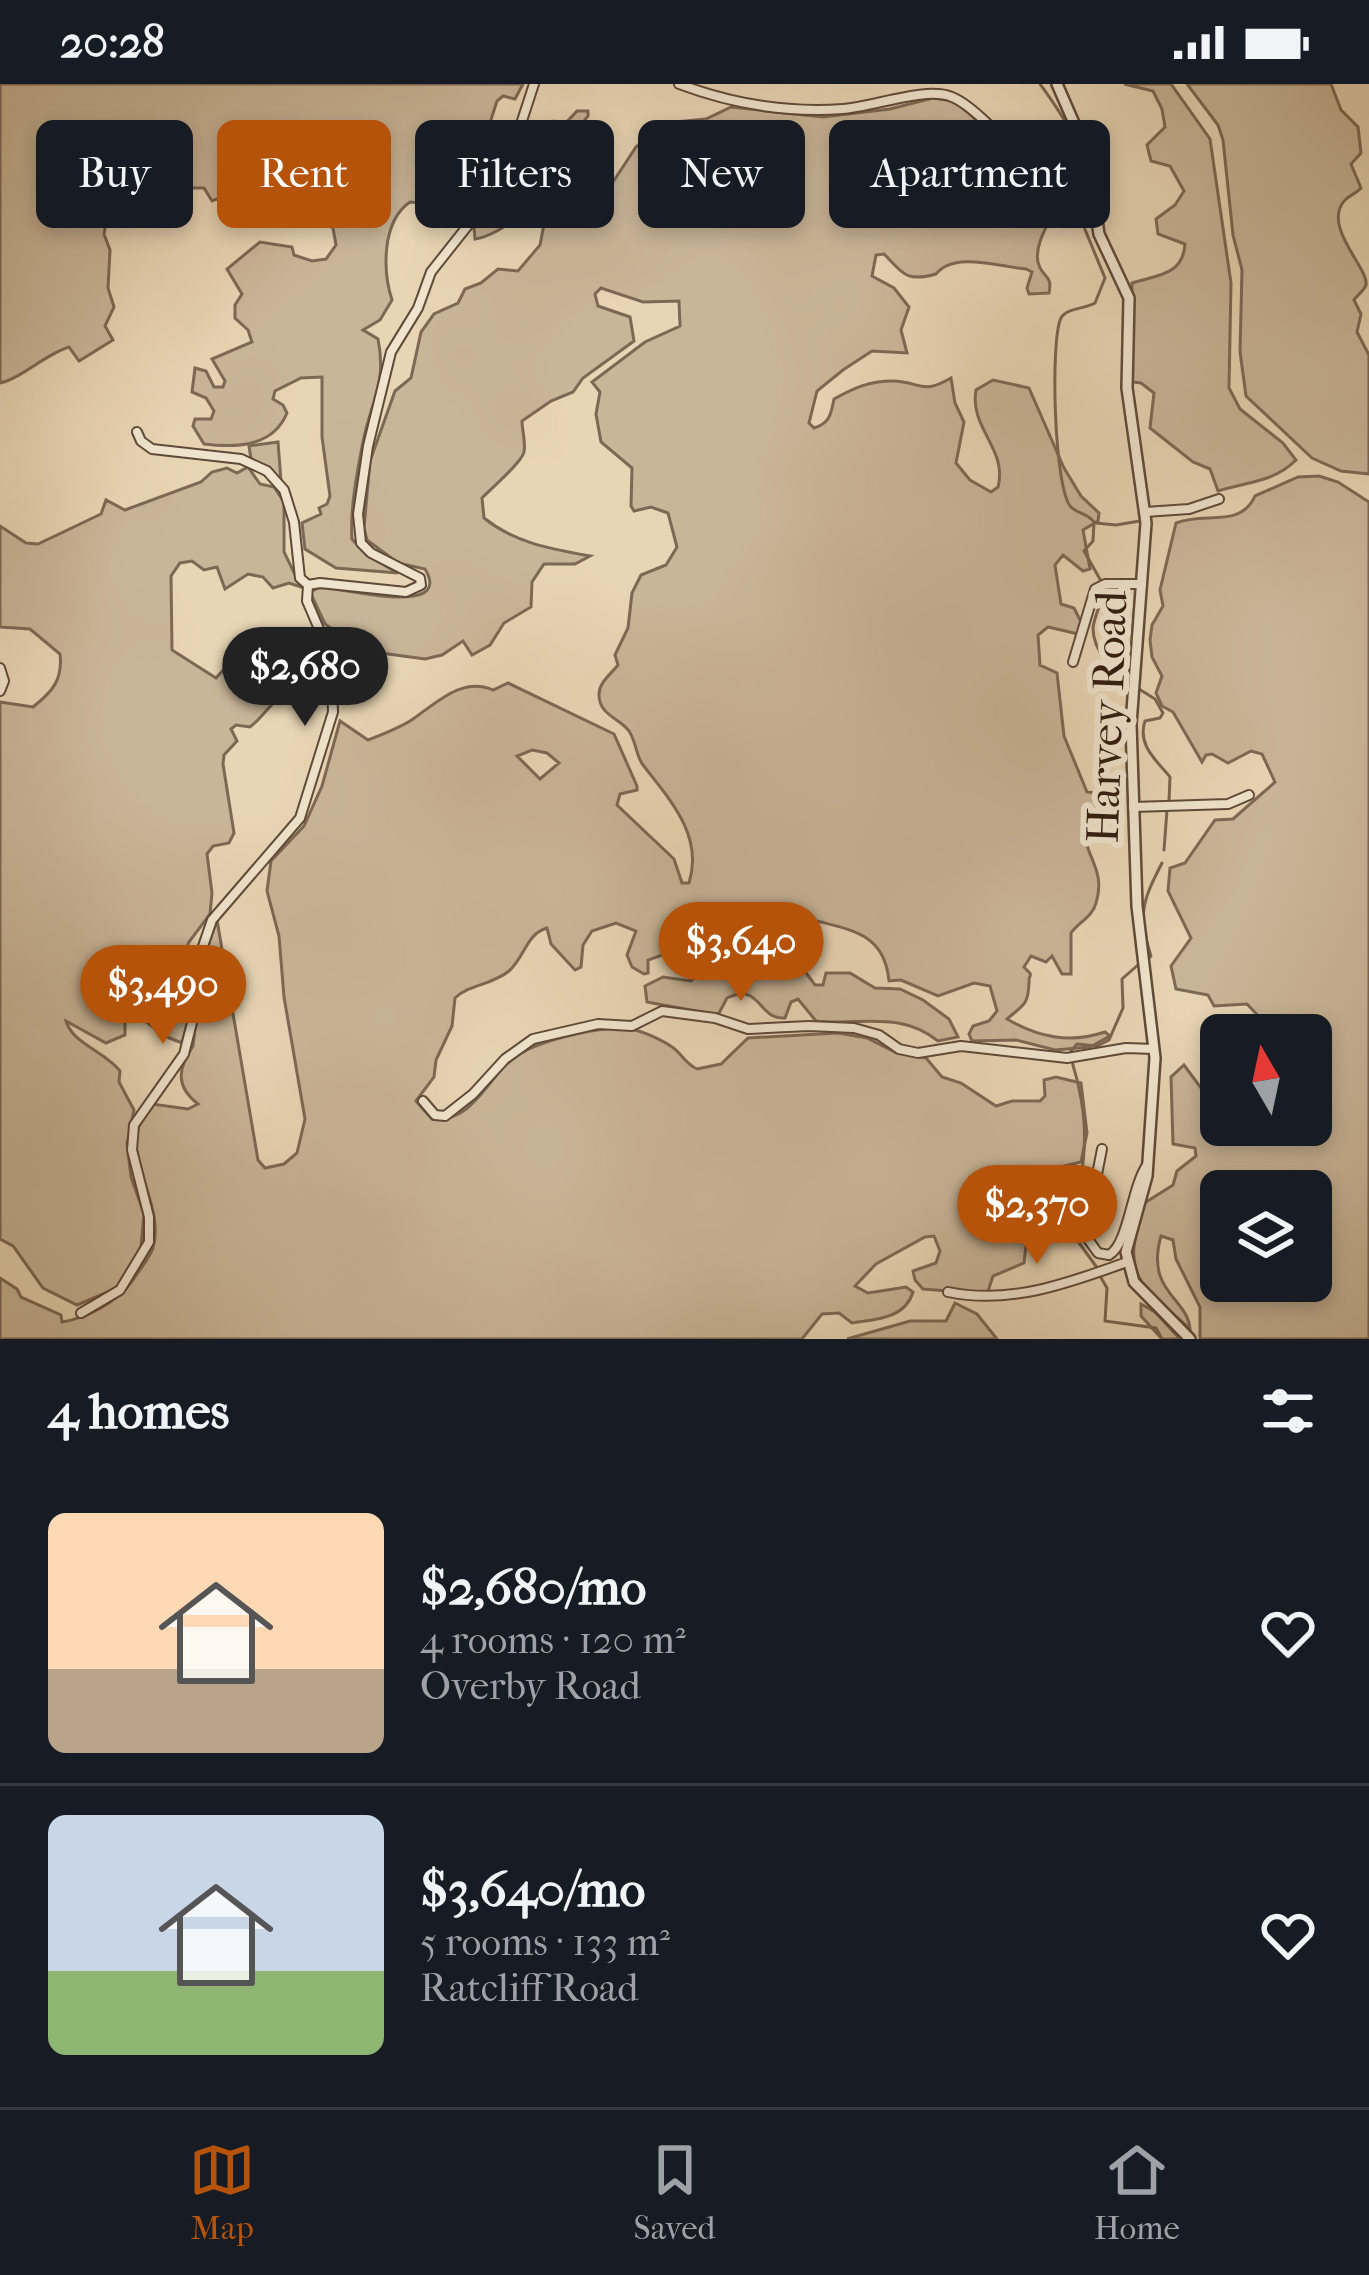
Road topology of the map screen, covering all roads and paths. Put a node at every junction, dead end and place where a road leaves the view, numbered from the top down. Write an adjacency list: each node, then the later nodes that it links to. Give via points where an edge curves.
1 (534, 84): 11 (street, via 492,195 434,267 391,352 368,446 361,543 421,585 406,592)
2 (679, 84): 4 (street, via 803,110 949,95)
3 (1057, 84): 5 (street, Harvey Road)
4 (981, 120)
5 (1073, 120)
6 (1098, 228): 9 (street, Harvey Road, via 1130,302 1126,388)
7 (137, 432): 11 (street, via 152,449 241,459 277,479)
8 (1219, 499): 9 (street)
9 (1145, 512): 10 (street, Harvey Road)
10 (1142, 584): 12 (street, via 1102,585); 16 (street, Harvey Road, via 1132,682)
11 (308, 585): 23 (street, via 332,664 333,712 300,818 212,920 184,1054 134,1124 149,1242 120,1290)
12 (1073, 662)
13 (0, 668): 14 (street)
14 (0, 691)
15 (1249, 795): 16 (street, via 1228,805)
16 (1133, 807): 17 (street, Harvey Road)
17 (1155, 1049): 18 (street, via 1072,1058 961,1046 918,1053 854,1028 748,1029 662,1011 632,1026 598,1024 533,1039 445,1116); 20 (street, Harvey Road)
18 (423, 1101)
19 (1102, 1149): 20 (street, via 1084,1235 1098,1253 1120,1247)
20 (1147, 1165): 21 (street, Harvey Road)
21 (1127, 1262): 22 (street, via 993,1298); 24 (street, via 1143,1292)
22 (948, 1292)
23 (81, 1313)
24 (1190, 1339)

